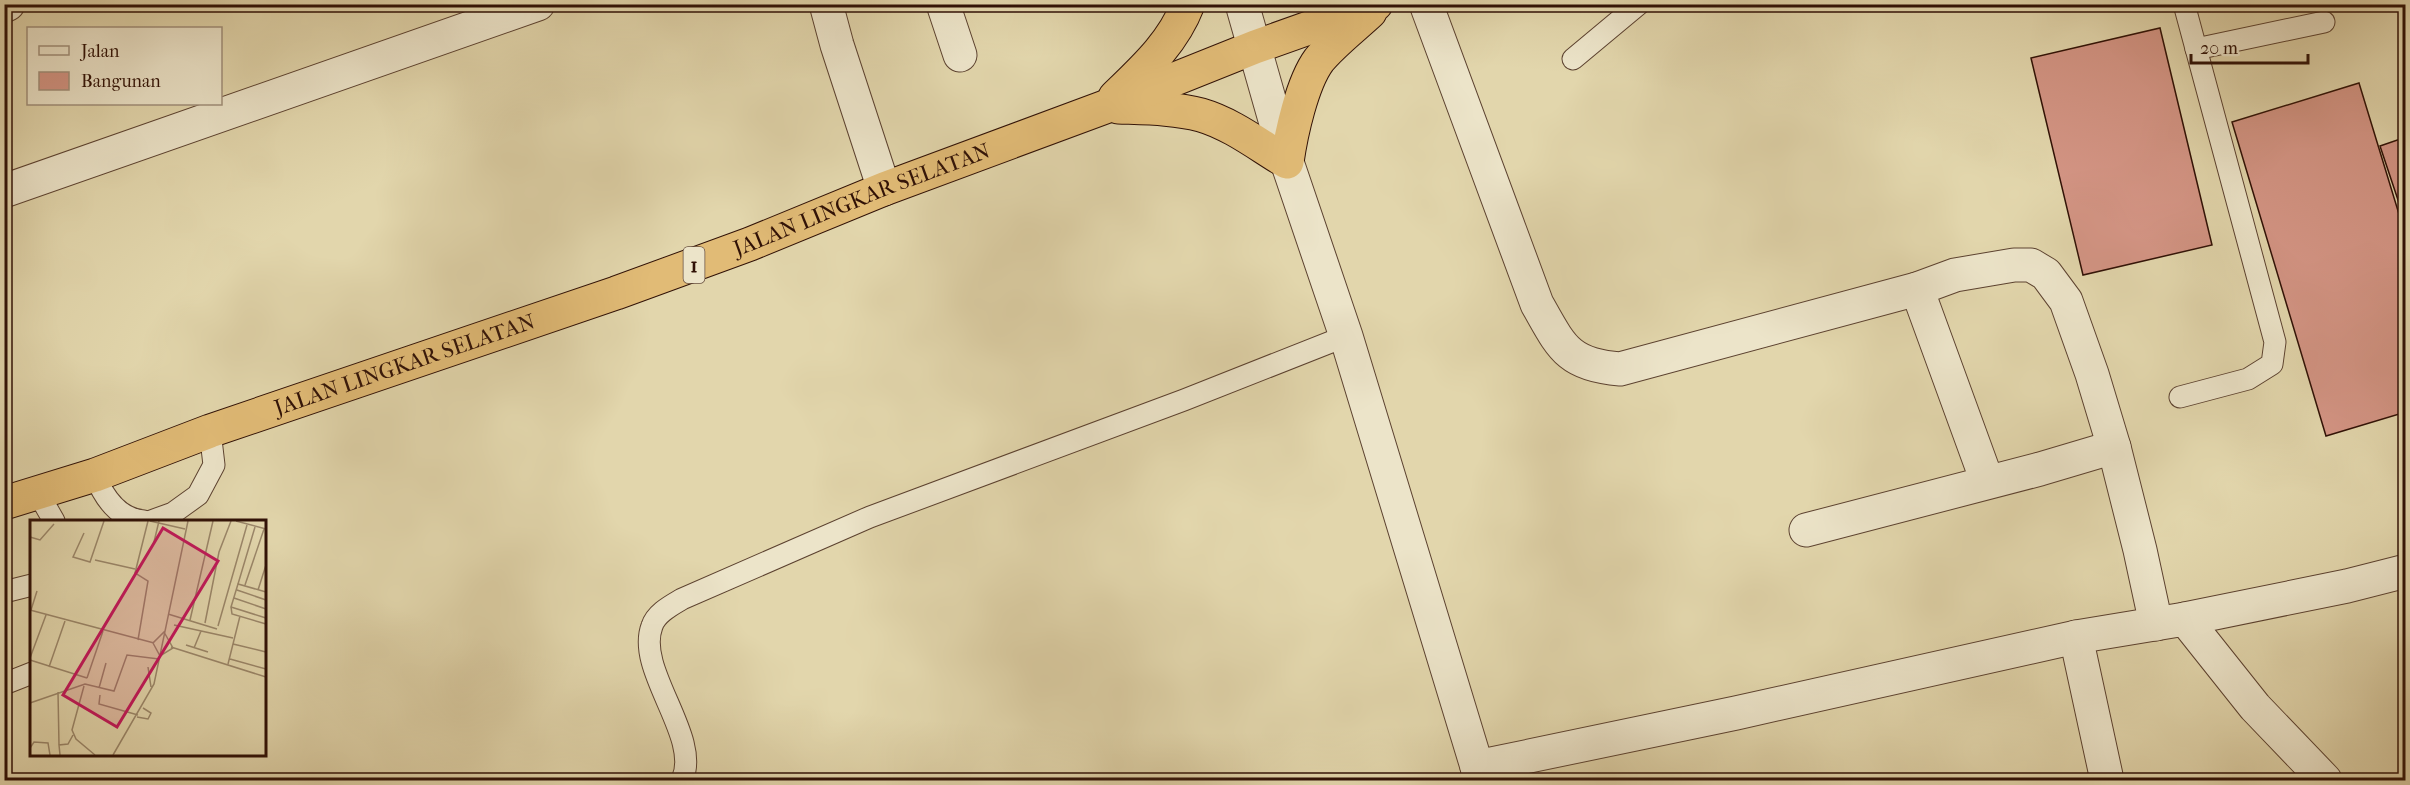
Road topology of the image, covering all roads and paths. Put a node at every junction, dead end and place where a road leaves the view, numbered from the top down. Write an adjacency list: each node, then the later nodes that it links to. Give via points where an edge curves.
1 (538, 4): 18 (street)
2 (826, 4): 17 (street)
3 (943, 4): 13 (street)
4 (1188, 4): 15 (highway, via 1159,53)
5 (1242, 4): 11 (street)
6 (1377, 4): 11 (highway, JALAN LINGKAR SELATAN / 1); 16 (highway, via 1319,61 1304,94)
7 (1426, 4): 19 (street, via 1537,304 1559,343 1577,360 1597,368 1620,369)
8 (1638, 4): 14 (lane)
9 (2184, 4): 12 (lane)
10 (2324, 22): 12 (lane)
11 (1255, 47): 15 (highway, JALAN LINGKAR SELATAN / 1); 16 (street)
12 (2196, 49): 21 (lane, via 2275,342 2272,364 2248,379)
13 (960, 55)
14 (1574, 59)
15 (1105, 107): 16 (highway, via 1202,115 1236,130); 17 (highway, JALAN LINGKAR SELATAN / 1)
16 (1287, 162): 20 (street)
17 (884, 189): 22 (highway, JALAN LINGKAR SELATAN / 1, via 616,293)
18 (4, 191)
19 (1917, 289): 23 (street, via 1955,275 2014,264 2031,265 2046,274 2066,300); 25 (street)
20 (1346, 336): 39 (street); 40 (lane, via 870,518 682,599 663,611 652,625 649,651 684,747 686,772)
21 (2180, 398)
22 (210, 431): 24 (highway, JALAN LINGKAR SELATAN / 1); 30 (lane, via 214,465 198,495 173,513)
23 (2114, 447): 25 (street); 35 (street, via 2140,550)
24 (95, 475): 26 (highway, JALAN LINGKAR SELATAN / 1); 29 (lane, via 112,506)
25 (1987, 481): 31 (street)
26 (38, 493): 27 (highway, JALAN LINGKAR SELATAN / 1); 28 (lane)
27 (4, 503)
28 (53, 520)
29 (132, 520)
30 (154, 520)
31 (1806, 530)
32 (2406, 572): 35 (street)
33 (30, 586): 34 (lane)
34 (4, 592)
35 (2171, 622): 36 (street); 42 (street)
36 (2076, 637): 39 (street); 41 (street)
37 (30, 674): 38 (lane)
38 (4, 684)
39 (1479, 774)
40 (682, 780)
41 (2107, 780)
42 (2325, 780)

